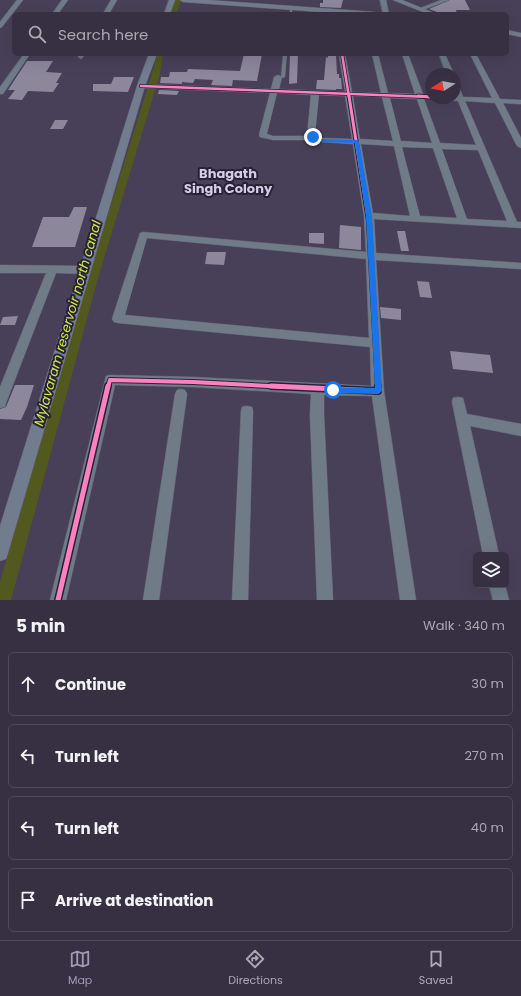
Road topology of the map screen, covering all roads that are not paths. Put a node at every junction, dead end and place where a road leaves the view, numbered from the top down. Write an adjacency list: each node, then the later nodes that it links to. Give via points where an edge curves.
1 (20, 0): 17 (street)
2 (65, 0): 11 (street)
3 (114, 0): 12 (street)
4 (172, 0): 13 (main road)
5 (183, 0): 10 (main road)
6 (383, 0): 15 (street)
7 (396, 0): 9 (main road)
8 (446, 0): 9 (street)
9 (421, 9): 16 (main road)
10 (291, 11): 14 (main road)
11 (56, 12)
12 (107, 12)
13 (168, 12)
14 (314, 12)
15 (386, 12)
16 (429, 12)
17 (0, 26)
18 (509, 32): 19 (main road)
19 (521, 35)
20 (26, 56): 32 (street)
21 (151, 56): 30 (main road)
22 (285, 56): 29 (lane)
23 (342, 56): 34 (street)
24 (375, 56): 35 (street)
25 (406, 56): 36 (street)
26 (443, 56): 28 (street)
27 (474, 56): 40 (street)
28 (448, 68)
29 (280, 77): 31 (street)
30 (141, 86): 31 (street); 56 (main road)
31 (274, 91): 33 (street); 42 (street, via 263,135 273,138)
32 (0, 92)
33 (315, 93): 34 (street); 42 (street, via 311,136)
34 (349, 94): 35 (street); 43 (street)
35 (385, 95): 36 (street); 44 (street)
36 (420, 97): 37 (street); 45 (street)
37 (425, 97)
38 (461, 99): 40 (street)
39 (461, 101): 47 (street)
40 (498, 101): 41 (street); 46 (street)
41 (519, 102)
42 (316, 138): 43 (street)
43 (357, 142): 44 (street); 48 (street)
44 (397, 144): 45 (street); 49 (street)
45 (437, 146): 47 (street); 50 (street)
46 (521, 146)
47 (481, 148): 51 (street)
48 (369, 216): 49 (street); 52 (street)
49 (416, 219): 50 (street)
50 (463, 222): 51 (street)
51 (517, 225)
52 (372, 256): 53 (street); 57 (street); 57 (street, via 143,235 118,320)
53 (521, 266)
54 (0, 269): 55 (street)
55 (52, 270): 56 (street); 62 (street)
56 (85, 270): 67 (main road)
57 (376, 343): 59 (street)
58 (318, 389): 59 (street); 69 (street, via 110,380); 72 (street)
59 (378, 391): 73 (street)
60 (181, 394): 70 (street)
61 (458, 402): 64 (street)
62 (0, 403)
63 (247, 411): 71 (street)
64 (462, 419): 65 (street); 66 (street)
65 (521, 430)
66 (490, 552)
67 (0, 553)
68 (499, 588): 74 (street)
69 (58, 600)
70 (151, 600)
71 (240, 600)
72 (325, 600)
73 (408, 600)
74 (501, 600)

